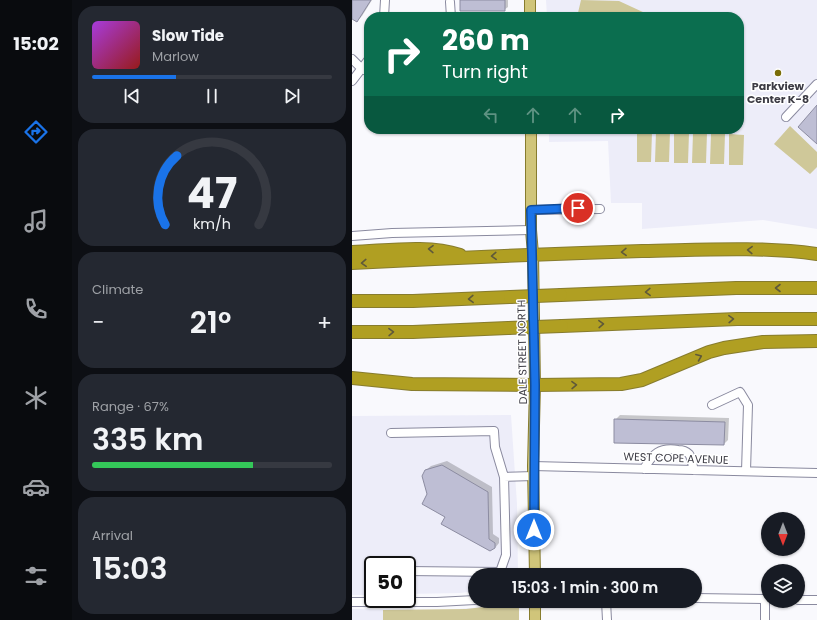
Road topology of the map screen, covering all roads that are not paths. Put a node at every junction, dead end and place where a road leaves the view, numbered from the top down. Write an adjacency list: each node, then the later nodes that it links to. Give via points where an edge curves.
1 (385, 0): 4 (street)
2 (530, 0): 6 (main road)
3 (450, 2): 5 (street)
4 (384, 12)
5 (451, 12)
6 (530, 12)
7 (352, 59): 8 (street)
8 (364, 69)
9 (364, 72): 10 (street)
10 (352, 81)
11 (817, 84): 12 (street)
12 (786, 117)
13 (531, 134): 15 (main road, DALE STREET NORTH)
14 (600, 209): 15 (street)
15 (531, 210): 16 (main road, DALE STREET NORTH)
16 (531, 230): 17 (street); 19 (main road, DALE STREET NORTH)
17 (352, 236)
18 (352, 252): 21 (highway, one-way to 18, via 436,249)
19 (533, 254): 20 (highway, one-way to 19, via 792,250 733,249); 21 (highway, one-way to 21); 29 (main road, DALE STREET NORTH)
20 (817, 254)
21 (468, 257): 22 (highway, one-way to 22)
22 (352, 263)
23 (817, 288): 24 (highway, one-way to 24, bridge, via 736,288 510,298)
24 (352, 301)
25 (817, 319): 26 (highway, one-way to 25, bridge, via 413,332 738,319)
26 (352, 332)
27 (817, 341): 29 (highway, one-way to 27, via 621,384 653,376 724,348 763,342)
28 (352, 378): 29 (highway, via 412,384)
29 (535, 385): 34 (main road, DALE STREET NORTH)
30 (712, 405): 35 (street, via 740,392 748,405)
31 (391, 433): 37 (street, via 494,431 494,447)
32 (644, 469): 33 (street, WEST COPE AVENUE); 33 (street, via 650,458 658,452 672,449 685,451 690,455); 34 (street, WEST COPE AVENUE)
33 (694, 470): 35 (street, WEST COPE AVENUE)
34 (534, 471): 37 (street, WEST COPE AVENUE); 39 (main road, DALE STREET NORTH)
35 (746, 471): 36 (street, WEST COPE AVENUE)
36 (817, 473)
37 (504, 477): 38 (street, via 506,556)
38 (502, 568)
39 (535, 568)
40 (416, 571): 41 (street)
41 (468, 573)
42 (702, 598): 43 (street)
43 (761, 599)
44 (468, 600): 47 (street)
45 (805, 600): 46 (street)
46 (817, 600)
47 (416, 601)
48 (352, 602): 49 (street)
49 (364, 602)
50 (535, 608): 53 (main road)
51 (606, 608): 54 (street)
52 (766, 608): 55 (street)
53 (535, 620)
54 (606, 620)
55 (765, 620)

